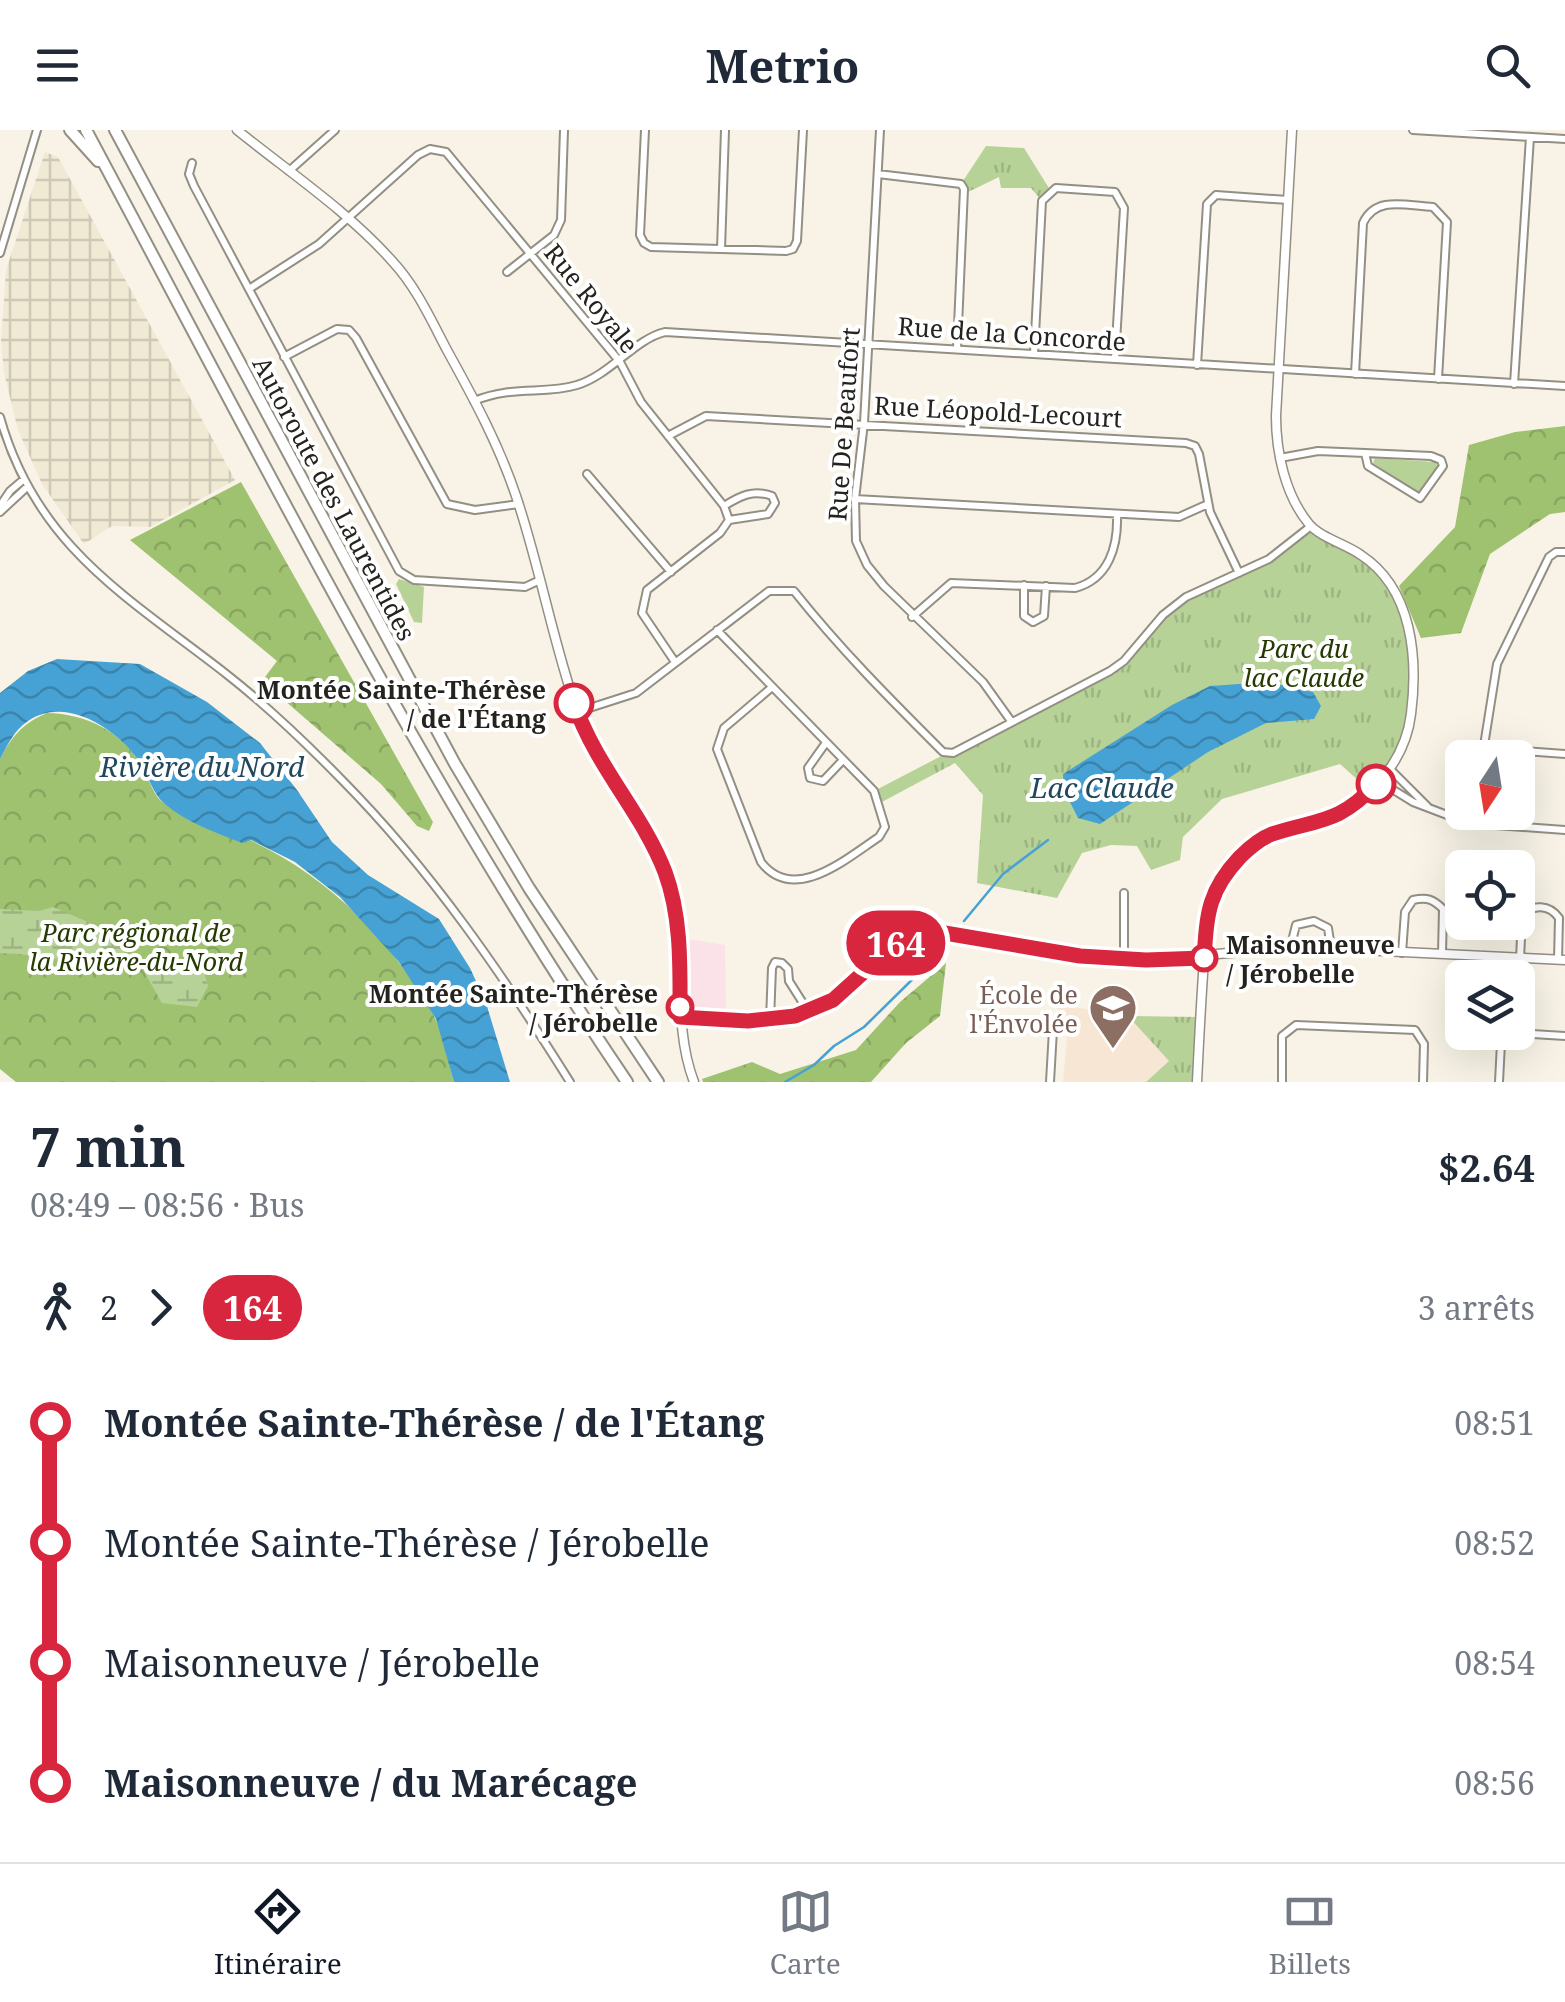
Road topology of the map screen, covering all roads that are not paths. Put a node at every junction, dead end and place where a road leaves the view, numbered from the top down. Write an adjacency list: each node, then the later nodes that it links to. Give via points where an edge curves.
1 (38, 130): 23 (street)
2 (70, 130): 19 (highway)
3 (86, 130): 19 (highway, Autoroute des Laurentides)
4 (115, 130): 94 (highway, Autoroute des Laurentides, via 447,750)
5 (237, 130): 17 (street)
6 (334, 130): 17 (street)
7 (564, 130): 24 (street, via 561,220 554,235)
8 (645, 130): 22 (street, via 644,243)
9 (725, 130): 22 (street)
10 (803, 130): 22 (street, via 798,241 793,248)
11 (880, 130): 18 (street, Rue De Beaufort)
12 (1292, 130): 20 (street)
13 (1413, 130): 14 (street)
14 (1530, 137): 15 (street); 37 (street)
15 (1565, 139)
16 (192, 163): 26 (street, via 191,181)
17 (288, 172): 21 (street)
18 (878, 174): 27 (street, Rue De Beaufort); 28 (street, via 964,189)
19 (112, 178): 93 (highway, Autoroute des Laurentides, via 432,773)
20 (1288, 200): 33 (street, via 1216,195 1207,204); 34 (street)
21 (348, 220): 24 (street, Rue Royale, via 418,155 446,152); 26 (street, Rue Royale); 39 (street, via 407,279)
22 (721, 249)
23 (0, 253)
24 (530, 253): 25 (street); 32 (street, Rue Royale)
25 (507, 272)
26 (249, 289): 30 (street)
27 (868, 344): 28 (street, Rue de la Concorde); 32 (street, Rue de la Concorde, via 666,332); 41 (street, Rue De Beaufort)
28 (957, 349): 29 (street, Rue de la Concorde)
29 (1034, 354): 31 (street, Rue de la Concorde); 31 (street, via 1042,202 1056,188 1115,192 1124,208)
30 (284, 358): 48 (street, via 335,330 349,330 446,504 476,510); 58 (street, via 404,575 524,586)
31 (1116, 359): 33 (street, Rue de la Concorde)
32 (620, 362): 39 (street, Rue de la Concorde, via 575,386 516,389); 42 (street, Rue Royale)
33 (1197, 364): 34 (street, Rue de la Concorde)
34 (1278, 369): 35 (street, Rue de la Concorde); 44 (street)
35 (1355, 374): 36 (street, Rue de la Concorde); 36 (street, via 1363,222 1380,204 1434,208 1447,222)
36 (1438, 379): 37 (street, Rue de la Concorde)
37 (1514, 384): 38 (street, Rue de la Concorde)
38 (1565, 386)
39 (474, 400): 48 (street)
40 (0, 416): 46 (street)
41 (864, 423): 42 (street, Rue Léopold-Lecourt, via 706,416); 47 (street, Rue De Beaufort); 49 (street, Rue Léopold-Lecourt, via 1186,443 1199,454)
42 (668, 436): 50 (street, Rue Royale)
43 (1365, 453): 43 (street, via 1368,466 1420,498 1443,468 1434,456); 44 (street)
44 (1280, 458): 54 (street)
45 (587, 474): 56 (street)
46 (26, 483): 51 (street); 92 (street, via 68,546 92,569 260,701 389,830 463,922)
47 (854, 499): 52 (street); 61 (street, Rue De Beaufort, via 862,556)
48 (518, 504): 58 (street)
49 (1208, 504): 52 (street, via 1179,517); 57 (street, Rue Léopold-Lecourt)
50 (724, 506): 53 (street, Rue Royale); 53 (street, via 743,494 763,493 775,502 768,514)
51 (0, 509)
52 (1117, 515): 60 (street, via 1118,544 1087,584)
53 (729, 520): 56 (street)
54 (1311, 526): 57 (street); 72 (street, via 1376,567 1408,625 1412,710 1406,740)
55 (1565, 552): 67 (street, via 1550,557 1498,664)
56 (671, 572): 63 (street, via 647,590 642,613)
57 (1239, 573): 66 (street, via 1186,597 1110,671)
58 (540, 580): 65 (street)
59 (1024, 586): 60 (street); 60 (street, via 1024,616 1033,622 1044,616); 61 (street, via 951,583)
60 (1046, 586)
61 (912, 617): 66 (street, Rue De Beaufort, via 975,674)
62 (717, 630): 63 (street); 64 (street); 66 (street, via 768,591 794,591 837,645 943,752 953,753)
63 (676, 662): 65 (street, via 636,693)
64 (771, 688): 68 (street); 71 (street, via 724,728 717,748 770,874 813,879 880,837 886,827 874,791)
65 (578, 712): 88 (street, via 669,884)
66 (1011, 720)
67 (1486, 740)
68 (825, 744): 71 (street); 71 (street, via 808,768 810,778 824,782)
69 (1535, 752): 70 (street)
70 (1565, 754)
71 (842, 761)
72 (1389, 768): 73 (street); 74 (street)
73 (1380, 780): 74 (street); 83 (street, via 1338,816 1272,834 1246,851 1212,896)
74 (1429, 808): 75 (street)
75 (1445, 812)
76 (1535, 826): 77 (street)
77 (1565, 830)
78 (1124, 893): 85 (street)
79 (1331, 948): 80 (street); 80 (street, via 1328,928 1312,920 1296,925); 81 (street)
80 (1290, 949): 83 (street)
81 (1402, 952): 82 (street); 82 (street, via 1405,912 1424,898 1443,908)
82 (1442, 954): 84 (street)
83 (1204, 958): 85 (street); 97 (street)
84 (1520, 958): 86 (street); 86 (street, via 1522,916 1540,907 1558,918)
85 (1124, 959): 87 (street, via 927,930 894,945 846,990)
86 (1562, 960)
87 (808, 1011): 89 (street); 89 (street, via 788,969 775,962)
88 (680, 1017): 89 (street); 95 (street)
89 (770, 1020)
90 (1054, 1030): 96 (street)
91 (1565, 1036): 100 (street, via 1514,1033 1502,1043)
92 (570, 1082)
93 (627, 1082)
94 (658, 1082)
95 (694, 1082)
96 (1050, 1082)
97 (1197, 1082)
98 (1282, 1082): 99 (street, via 1282,1036 1296,1025 1415,1030 1424,1044)
99 (1423, 1082)
100 (1499, 1082)

